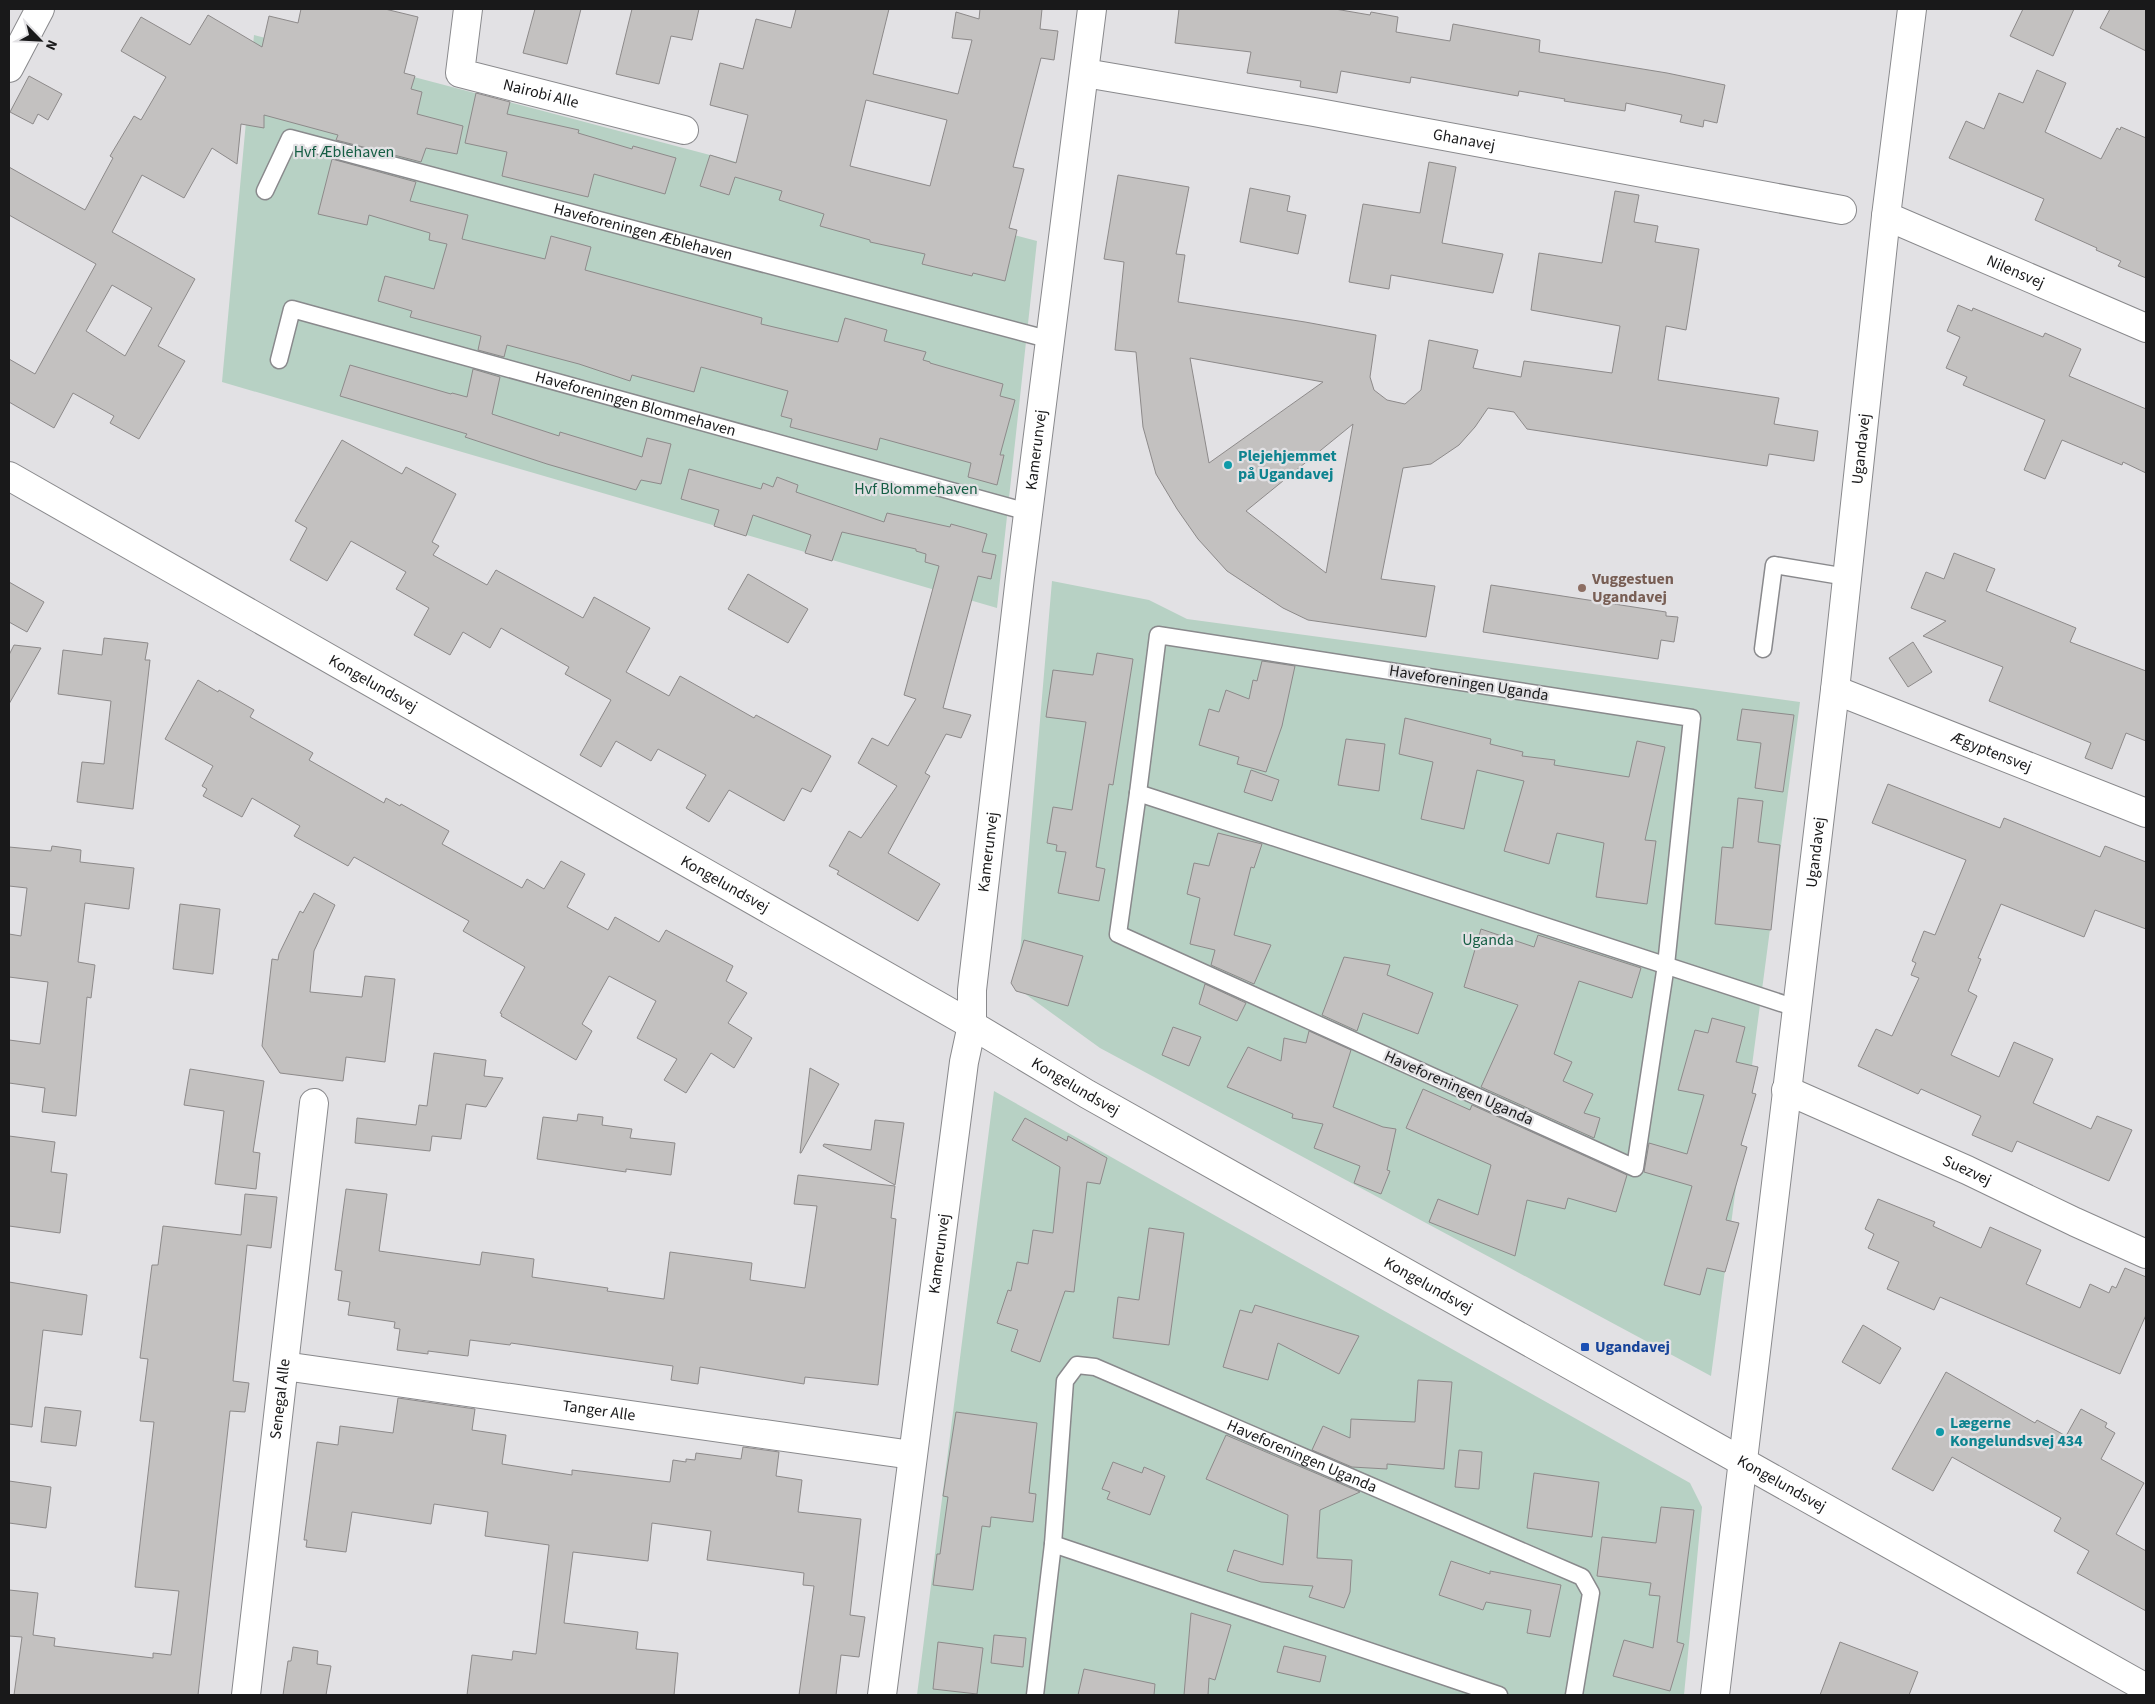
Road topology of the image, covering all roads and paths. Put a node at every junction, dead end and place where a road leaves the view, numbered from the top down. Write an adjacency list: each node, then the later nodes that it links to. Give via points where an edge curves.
1 (40, 9): 5 (street)
2 (468, 9): 7 (street, Nairobi Alle, via 460,74)
3 (1092, 9): 6 (street, Kamerunvej)
4 (1912, 9): 10 (street, Ugandavej)
5 (13, 53)
6 (1085, 73): 9 (street, Ghanavej); 12 (street, Kamerunvej)
7 (684, 130)
8 (265, 190): 12 (lane, Haveforeningen Æblehaven, via 290,138)
9 (1842, 210)
10 (1886, 216): 11 (street, Nilensvej); 16 (street, Ugandavej)
11 (2146, 328)
12 (1051, 340): 15 (street, Kamerunvej)
13 (279, 360): 15 (lane, Haveforeningen Blommehaven, via 292,309)
14 (9, 476): 23 (street, Kongelundsvej)
15 (1028, 512): 23 (street, Kamerunvej, via 972,990)
16 (1847, 577): 17 (lane, via 1774,565); 18 (street, Ugandavej)
17 (1763, 649)
18 (1834, 690): 20 (street, Ægyptensvej); 22 (street, Ugandavej)
19 (1138, 793): 21 (lane); 21 (lane, Haveforeningen Uganda, via 1118,934 1635,1168); 21 (lane, Haveforeningen Uganda, via 1158,635 1692,718)
20 (2146, 813)
21 (1666, 965): 22 (lane)
22 (1796, 1008): 24 (street, Ugandavej)
23 (972, 1026): 28 (street, Kamerunvej, via 963,1072); 29 (street, Kongelundsvej)
24 (1786, 1090): 26 (street, Suezvej); 29 (street, Ugandavej)
25 (314, 1103): 27 (street, Senegal Alle)
26 (2146, 1254)
27 (284, 1366): 28 (street, Tanger Alle); 32 (street, Senegal Alle)
28 (912, 1455): 33 (street, Kamerunvej)
29 (1742, 1460): 31 (street, Kongelundsvej); 37 (street, Ugandavej)
30 (1053, 1544): 34 (lane, Haveforeningen Uganda); 35 (lane); 36 (lane, Haveforeningen Uganda, via 1065,1380 1077,1366 1095,1366 1582,1577 1591,1594)
31 (2146, 1688)
32 (246, 1695)
33 (882, 1695)
34 (1035, 1695)
35 (1499, 1695)
36 (1574, 1695)
37 (1715, 1695)

